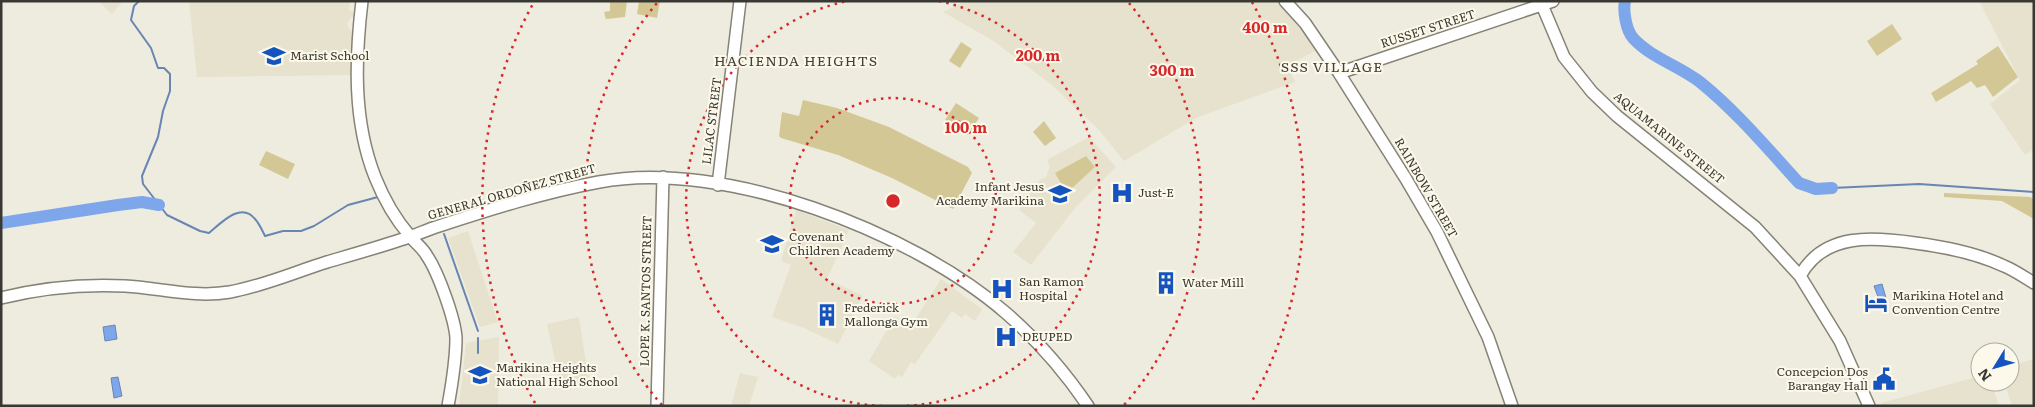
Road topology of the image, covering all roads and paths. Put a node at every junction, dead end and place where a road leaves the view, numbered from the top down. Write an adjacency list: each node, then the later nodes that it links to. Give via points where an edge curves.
1 (362, 1): 9 (street, via 357,78 363,137 383,194)
2 (740, 1): 8 (street, LILAC STREET)
3 (1285, 1): 6 (street, RAINBOW STREET, via 1305,23)
4 (1553, 1): 5 (street, RUSSET STREET)
5 (1542, 5): 6 (street, RUSSET STREET); 10 (street, AQUAMARINE STREET, via 1564,56 1592,92 1617,116 1755,227)
6 (1339, 73): 16 (street, RAINBOW STREET, via 1437,232 1488,336)
7 (663, 177): 8 (street, GENERAL ORDOÑEZ STREET); 9 (street, GENERAL ORDOÑEZ STREET, via 573,187); 14 (street, LOPE K. SANTOS STREET)
8 (718, 185): 15 (street, GENERAL ORDOÑEZ STREET, via 767,194 827,214 891,240 935,263 1006,313 1051,360)
9 (410, 237): 12 (street, GENERAL ORDOÑEZ STREET, via 230,292 198,295 108,286 42,290); 13 (street, via 434,268 455,332)
10 (1800, 276): 11 (street, via 1805,267 1826,250 1845,241 1885,238 1946,247 2004,266); 17 (street, AQUAMARINE STREET, via 1840,341)
11 (2034, 282)
12 (1, 298)
13 (448, 406)
14 (657, 406)
15 (1088, 406)
16 (1512, 406)
17 (1869, 406)

